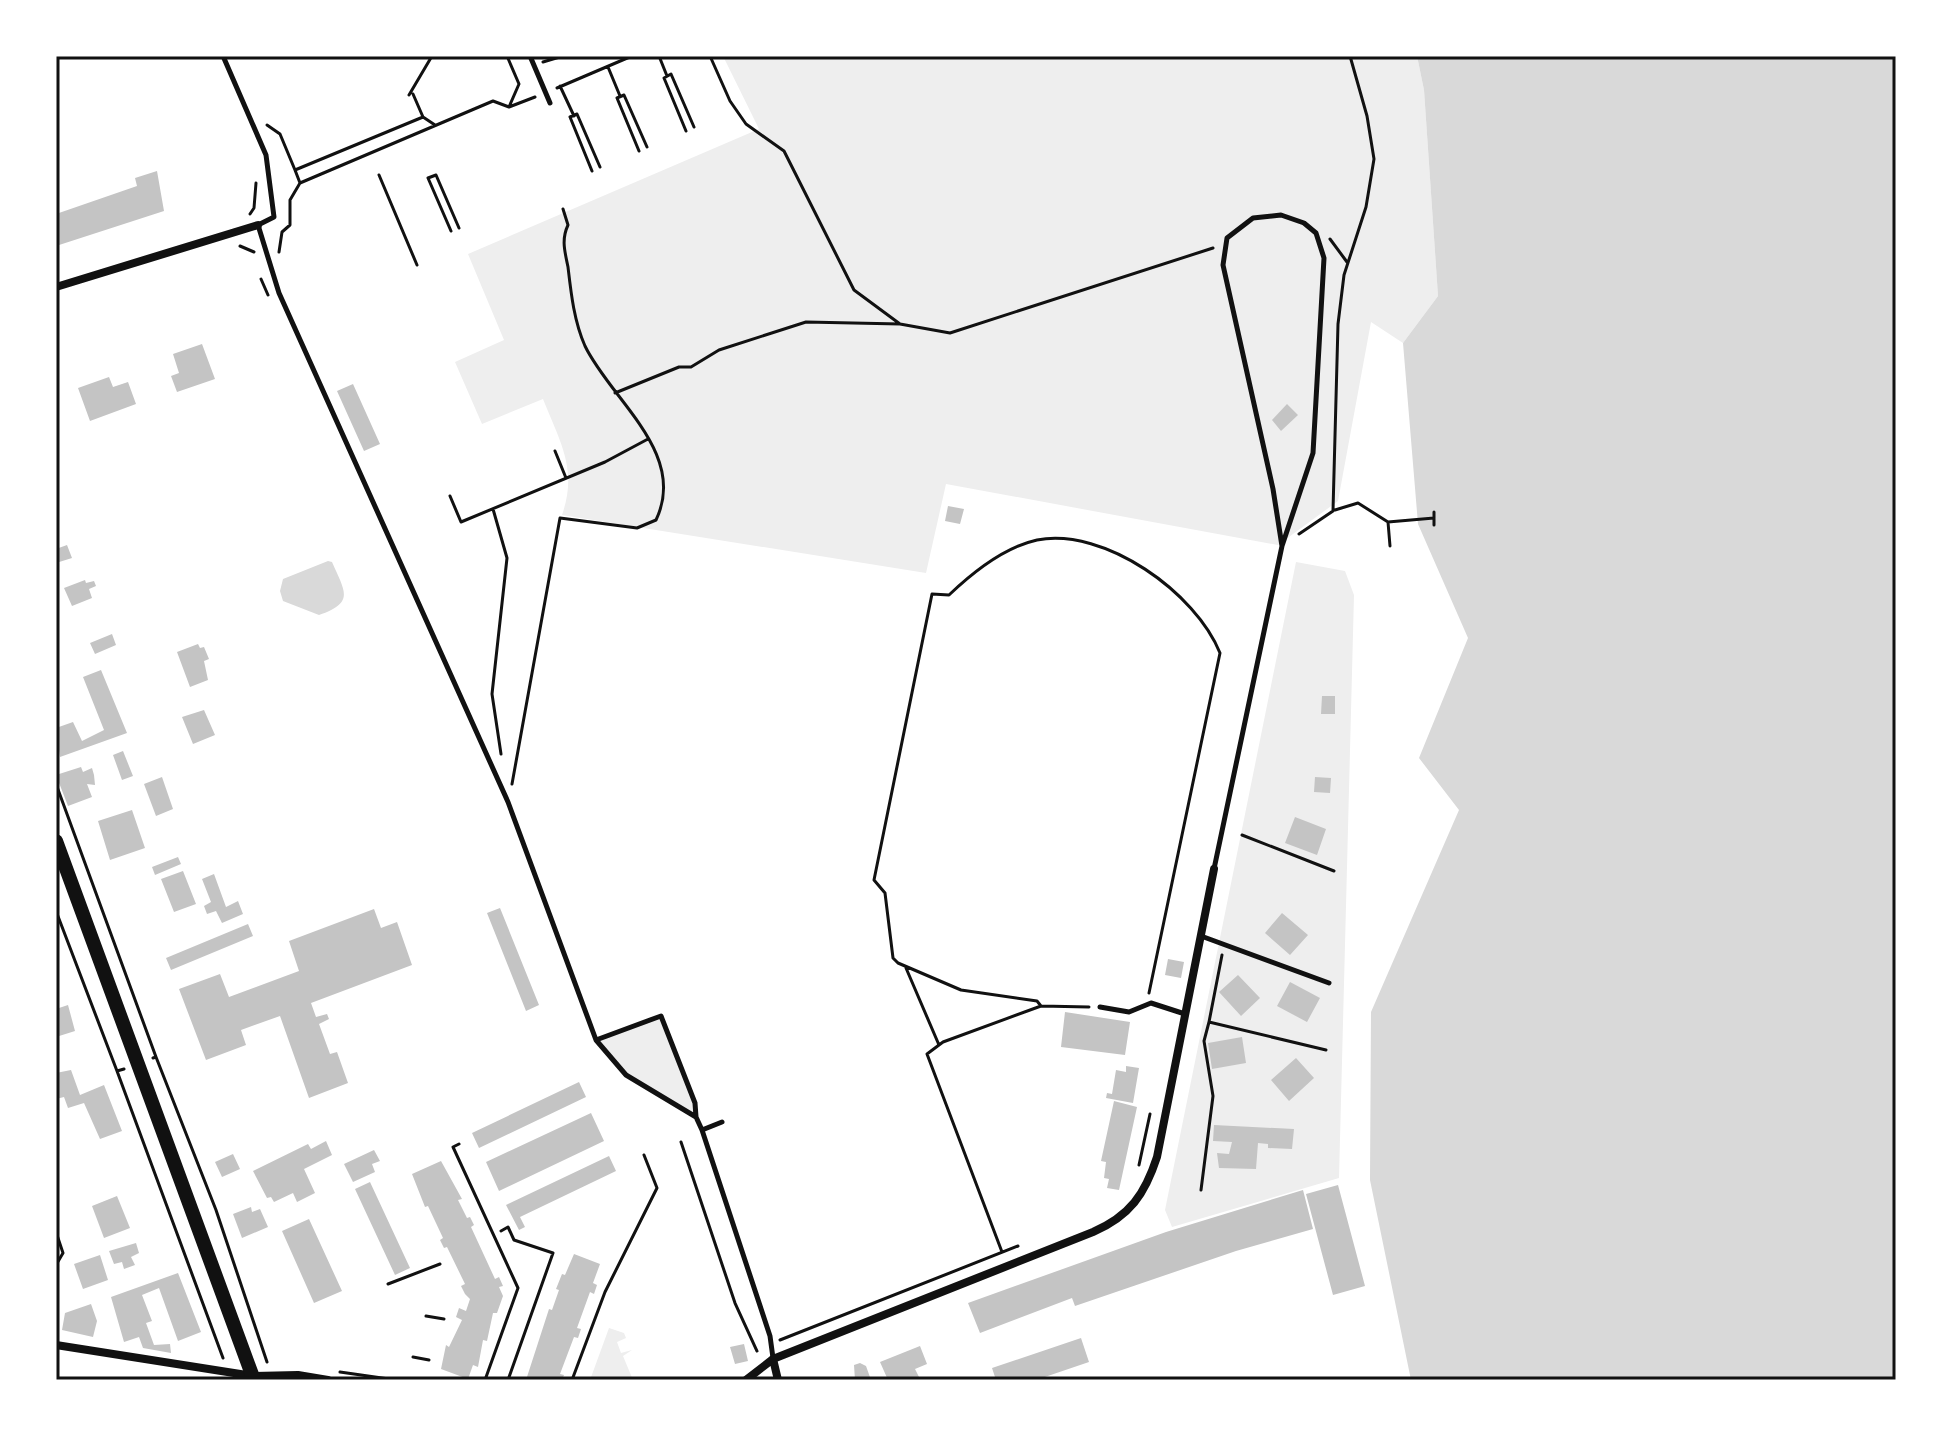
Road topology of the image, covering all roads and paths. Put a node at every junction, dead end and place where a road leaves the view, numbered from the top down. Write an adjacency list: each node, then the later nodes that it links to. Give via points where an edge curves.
1 (223, 56): 34 (lane, via 266,155 274,217)
2 (432, 56): 19 (path, via 411,89)
3 (507, 56): 17 (path, via 519,84)
4 (530, 56): 10 (lane)
5 (563, 56): 10 (path)
6 (632, 56): 11 (path)
7 (659, 56): 12 (path)
8 (710, 56): 47 (path, via 746,124 784,151 854,290)
9 (1350, 56): 42 (path, via 1374,159)
10 (534, 65): 14 (lane)
11 (608, 66): 13 (path); 15 (path)
12 (667, 76): 22 (path, via 671,74); 23 (path)
13 (560, 86): 14 (path); 18 (path)
14 (546, 92): 16 (lane); 17 (path)
15 (620, 96): 24 (path, via 624,95); 25 (path)
16 (550, 103)
17 (509, 107): 21 (path, via 493,101)
18 (574, 116): 26 (path); 28 (path, via 570,117)
19 (423, 117): 21 (path); 27 (path)
20 (265, 123): 27 (path, via 280,134)
21 (435, 125): 31 (path)
22 (694, 127)
23 (686, 131)
24 (647, 147)
25 (639, 151)
26 (600, 167)
27 (295, 170): 31 (path)
28 (592, 171)
29 (256, 173): 33 (path, via 254,208)
30 (379, 175): 43 (path)
31 (300, 183): 41 (path, via 290,200 290,225 280,238)
32 (563, 209): 48 (path, via 569,284 580,331)
33 (247, 217)
34 (258, 225): 45 (street); 46 (lane)
35 (459, 228): 36 (path, via 436,175 428,178)
36 (451, 231)
37 (1316, 233): 38 (lane, via 1304,223 1267,214 1240,226); 42 (path, via 1337,244); 59 (lane, via 1324,258 1313,453)
38 (1224, 244): 47 (path, via 950,333); 59 (lane, via 1223,265)
39 (234, 246): 40 (path, via 250,247)
40 (255, 256)
41 (280, 258)
42 (1348, 263): 54 (path, via 1338,324)
43 (417, 265)
44 (260, 278): 46 (path, via 266,296)
45 (56, 287)
46 (278, 291): 63 (lane)
47 (900, 324): 48 (path, via 806,322 719,350 691,367)
48 (615, 393): 49 (path)
49 (648, 439): 51 (path); 63 (path, via 664,475 656,520 637,528 560,518)
50 (555, 451): 51 (path)
51 (566, 478): 53 (path)
52 (450, 496): 53 (path, via 461,522)
53 (493, 509): 61 (path, via 507,558 492,694)
54 (1333, 511): 57 (path, via 1358,503); 59 (path)
55 (1434, 512): 56 (path)
56 (1434, 518): 57 (path); 58 (path)
57 (1388, 522): 60 (path)
58 (1434, 525)
59 (1282, 546): 66 (lane)
60 (1390, 546)
61 (501, 756)
62 (56, 784): 81 (path)
63 (508, 802): 78 (lane)
64 (1242, 835): 67 (path)
65 (56, 841): 82 (street)
66 (1214, 869): 69 (street)
67 (1334, 871)
68 (56, 911): 83 (path)
69 (1201, 936): 70 (lane); 76 (street)
70 (1224, 944): 72 (lane); 77 (path)
71 (906, 968): 73 (path, via 893,958 885,893 874,880 932,594 949,595 1012,550 1036,540 1063,538 1121,554 1153,571 1213,636 1220,653); 74 (path, via 961,990 1037,1001); 79 (path)
72 (1329, 983)
73 (1146, 1004): 75 (lane, via 1129,1012); 76 (lane)
74 (1041, 1006): 75 (path); 79 (path)
75 (1100, 1007)
76 (1185, 1014): 105 (street, via 1157,1157 1142,1195 1129,1211 1093,1232)
77 (1209, 1022): 80 (path); 92 (path, via 1204,1041 1213,1096)
78 (596, 1040): 85 (lane, via 626,1075); 85 (lane, via 661,1016)
79 (939, 1045): 96 (path, via 927,1054)
80 (1326, 1050)
81 (156, 1057): 82 (path); 107 (path)
82 (138, 1064): 83 (path); 110 (street)
83 (117, 1071): 109 (path)
84 (1153, 1102): 91 (path)
85 (696, 1117): 87 (lane)
86 (722, 1122): 87 (lane)
87 (702, 1130): 102 (lane)
88 (681, 1142): 108 (path)
89 (459, 1144): 112 (path, via 453,1147 518,1288)
90 (644, 1155): 114 (path, via 657,1188 605,1292)
91 (1137, 1171)
92 (1201, 1190)
93 (501, 1231): 113 (path, via 508,1227 514,1240 553,1253)
94 (56, 1232): 98 (path, via 63,1253)
95 (1017, 1246): 96 (path)
96 (1002, 1252): 102 (path)
97 (440, 1264): 99 (path)
98 (56, 1265)
99 (388, 1284)
100 (426, 1316): 101 (path)
101 (444, 1319)
102 (771, 1344): 105 (lane)
103 (56, 1345): 109 (street)
104 (413, 1357): 106 (path)
105 (773, 1359): 108 (street); 116 (street)
106 (429, 1360)
107 (271, 1367)
108 (761, 1368): 115 (street)
109 (227, 1372): 110 (street)
110 (254, 1378): 111 (street, via 298,1375)
111 (328, 1380)
112 (485, 1380)
113 (508, 1380)
114 (572, 1380)
115 (746, 1380)
116 (778, 1380)

